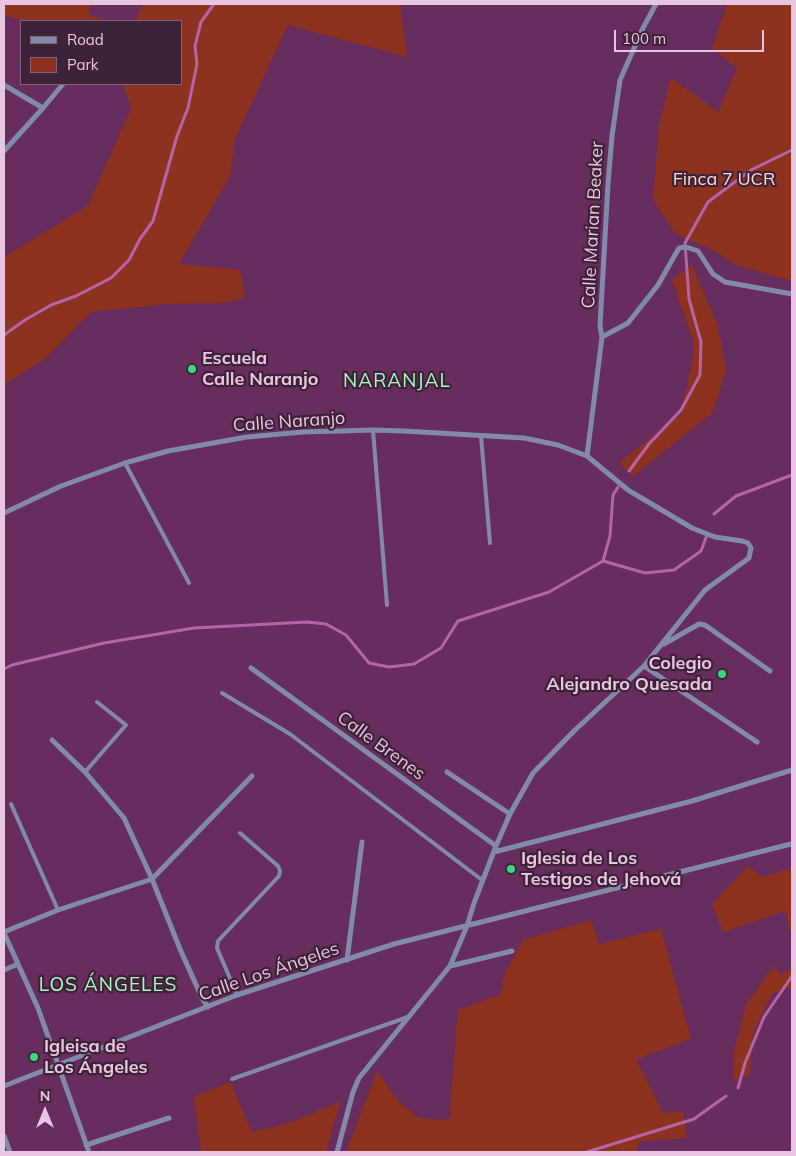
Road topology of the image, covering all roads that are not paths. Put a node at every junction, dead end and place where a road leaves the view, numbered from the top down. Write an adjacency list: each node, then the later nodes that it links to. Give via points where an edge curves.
1 (656, 4): 7 (street, Calle Marian Beaker, via 620,80 612,136 600,326)
2 (61, 85): 4 (street)
3 (4, 86): 4 (street)
4 (43, 108): 5 (street)
5 (4, 151)
6 (792, 294): 7 (street, via 725,282 713,274 698,251 679,248 658,286 628,323)
7 (602, 337): 10 (street, Calle Marian Beaker)
8 (373, 430): 9 (street, Calle Naranjo); 11 (street, Calle Naranjo, via 247,437 168,451); 15 (lane)
9 (481, 436): 10 (street, Calle Naranjo, via 524,438 558,445); 13 (lane)
10 (587, 456): 16 (street, Calle Naranjo, via 628,490 662,512 692,528 715,537 748,543 751,548 748,558 704,590)
11 (125, 463): 12 (street, Calle Naranjo, via 61,486); 14 (lane)
12 (4, 514)
13 (490, 543)
14 (189, 583)
15 (387, 605)
16 (661, 645): 17 (street); 19 (street, via 699,624 705,625)
17 (644, 666): 23 (street); 29 (street, via 533,774)
18 (251, 668): 33 (street, Calle Brenes)
19 (770, 672)
20 (222, 693): 35 (lane, via 290,734)
21 (97, 702): 25 (lane, via 126,725)
22 (52, 740): 25 (street)
23 (757, 742)
24 (792, 770): 33 (street, via 692,801)
25 (85, 772): 34 (street, via 124,818)
26 (448, 772): 29 (street)
27 (252, 776): 34 (street)
28 (11, 804): 36 (lane)
29 (510, 814): 33 (street)
30 (240, 833): 44 (lane, via 280,871 279,876 218,941 217,948)
31 (362, 842): 40 (street)
32 (791, 844): 37 (street, Calle Los Ángeles)
33 (495, 849): 35 (street)
34 (152, 879): 36 (street); 45 (street)
35 (482, 880): 37 (street)
36 (58, 910): 38 (street)
37 (467, 926): 40 (street, Calle Los Ángeles, via 394,944); 42 (street)
38 (4, 932): 41 (street)
39 (512, 951): 42 (street)
40 (347, 960): 44 (street, Calle Los Ángeles)
41 (18, 964): 43 (street); 47 (street)
42 (450, 966): 46 (street)
43 (4, 970)
44 (237, 994): 45 (street, Calle Los Ángeles)
45 (208, 1007): 47 (street, Calle Los Ángeles)
46 (410, 1016): 48 (lane); 55 (street, via 359,1078)
47 (59, 1066): 49 (street, Calle Los Ángeles); 52 (street)
48 (232, 1079)
49 (4, 1086)
50 (168, 1118): 52 (street)
51 (4, 1136): 53 (street)
52 (86, 1145): 54 (street)
53 (10, 1152)
54 (89, 1152)
55 (336, 1152)

